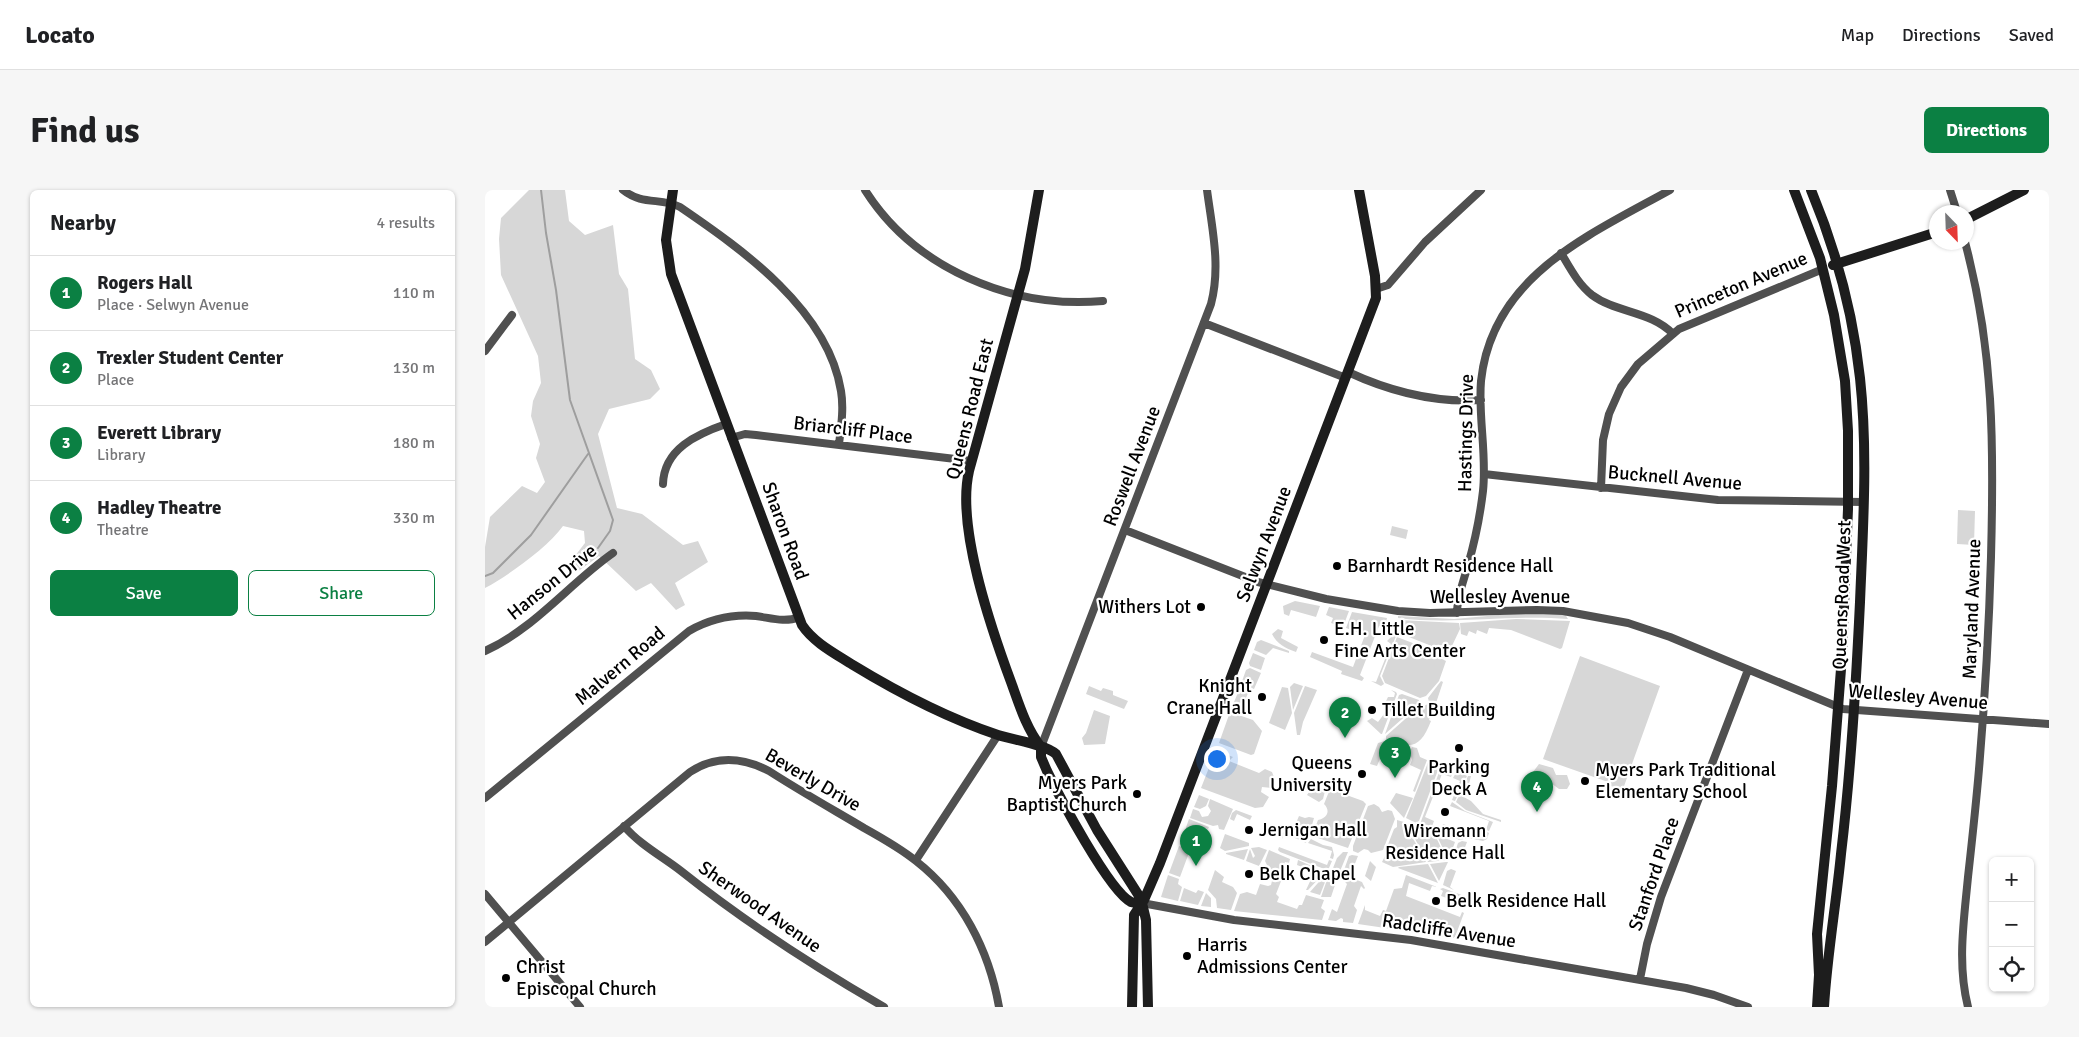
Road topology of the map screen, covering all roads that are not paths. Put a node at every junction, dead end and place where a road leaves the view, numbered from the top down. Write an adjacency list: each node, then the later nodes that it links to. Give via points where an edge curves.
1 (623, 190): 13 (street, via 639,200)
2 (673, 190): 13 (street, Sharon Road)
3 (865, 190): 22 (street, via 894,227 930,258 969,279)
4 (1039, 190): 22 (street, Queens Road East)
5 (1207, 190): 25 (street, Roswell Avenue, via 1216,274)
6 (1359, 190): 21 (street, Selwyn Avenue)
7 (1481, 190): 21 (street, via 1425,242 1389,285)
8 (1669, 190): 18 (street, Hastings Drive)
9 (1794, 190): 20 (street, Queens Road West)
10 (1811, 190): 19 (street, Queens Road West)
11 (1950, 190): 14 (street)
12 (2024, 190): 15 (street)
13 (671, 203): 30 (street, Sharon Road, via 666,240 670,270); 32 (street, via 681,206 758,263 807,317 830,357 840,383)
14 (1955, 205)
15 (1974, 215)
16 (1929, 235): 19 (street, Princeton Avenue)
17 (1967, 250): 48 (street, Maryland Avenue, via 1985,335 1993,425 1991,575)
18 (1561, 253): 26 (street, via 1578,280 1594,296 1657,322); 29 (street, Hastings Drive, via 1528,282 1501,318 1485,357)
19 (1838, 263): 20 (street, Princeton Avenue); 38 (street, Queens Road West, via 1860,378)
20 (1823, 269): 26 (street, Princeton Avenue, via 1682,327); 37 (street, Queens Road West, via 1845,381)
21 (1377, 289): 28 (street, Selwyn Avenue)
22 (1018, 294): 23 (street, via 1063,302); 33 (street, Queens Road East)
23 (1103, 301)
24 (512, 315): 27 (street)
25 (1204, 323): 28 (street); 39 (street, Roswell Avenue)
26 (1673, 334): 36 (street, Princeton Avenue, via 1638,364 1615,397 1604,436)
27 (485, 351)
28 (1347, 375): 29 (street, via 1409,395); 41 (street, Selwyn Avenue)
29 (1481, 400): 34 (street, Hastings Drive)
30 (726, 424): 31 (street, Sharon Road); 35 (street, via 697,436 681,447 666,466)
31 (731, 438): 32 (street, Briarcliff Place, via 750,434); 43 (street, Sharon Road)
32 (839, 444): 33 (street, Briarcliff Place)
33 (972, 461): 51 (street, Queens Road East, via 967,482 967,509 969,535 981,586 1017,697 1030,730)
34 (1484, 474): 36 (street, Bucknell Avenue); 42 (street, Hastings Drive, via 1479,522)
35 (663, 484)
36 (1601, 488): 37 (street, Bucknell Avenue, via 1718,500)
37 (1848, 502): 38 (street, Bucknell Avenue); 46 (street, Queens Road West)
38 (1863, 502): 47 (street, Queens Road West)
39 (1125, 530): 41 (street, Wellesley Avenue); 51 (street, Roswell Avenue)
40 (613, 553): 44 (street, Hanson Drive, via 520,630)
41 (1267, 585): 42 (street, Wellesley Avenue, via 1398,611); 57 (street, Selwyn Avenue)
42 (1457, 613): 45 (street, Wellesley Avenue, via 1545,610 1597,616 1653,630)
43 (799, 618): 50 (street, Sharon Road, via 817,640 877,680 934,710); 52 (street, Malvern Road, via 732,616 712,620 689,631)
44 (485, 651)
45 (1748, 670): 46 (street, Wellesley Avenue); 61 (street, Stanford Place, via 1661,897)
46 (1839, 708): 47 (street, Wellesley Avenue); 68 (street, Queens Road West, via 1817,934)
47 (1854, 710): 48 (street, Wellesley Avenue); 69 (street, Queens Road West)
48 (1983, 720): 49 (street, Wellesley Avenue); 70 (street, Maryland Avenue, via 1961,947)
49 (2049, 724)
50 (998, 736): 51 (street, Sharon Road); 54 (street)
51 (1041, 747): 55 (street, via 1042,759 1054,786); 57 (street, via 1057,757)
52 (485, 798)
53 (624, 826): 54 (street, Beverly Drive, via 694,769 714,761 735,759 769,771); 58 (street, Beverly Drive); 63 (street, Sherwood Avenue, via 741,916 799,956)
54 (916, 860): 64 (street, Beverly Drive, via 945,888 972,927 987,960)
55 (1115, 886): 57 (street, via 1130,901); 59 (street, via 1127,911)
56 (485, 894): 58 (street)
57 (1143, 904): 59 (street, Selwyn Avenue, via 1134,913); 61 (street, Radcliffe Avenue, via 1221,918 1411,940); 66 (street)
58 (509, 922): 60 (street, Beverly Drive); 62 (street)
59 (1132, 932): 65 (street)
60 (485, 942)
61 (1640, 979): 67 (street, Radcliffe Avenue, via 1694,989)
62 (580, 1007)
63 (884, 1007)
64 (999, 1007)
65 (1133, 1007)
66 (1148, 1007)
67 (1748, 1007)
68 (1817, 1007)
69 (1825, 1007)
70 (1967, 1007)

